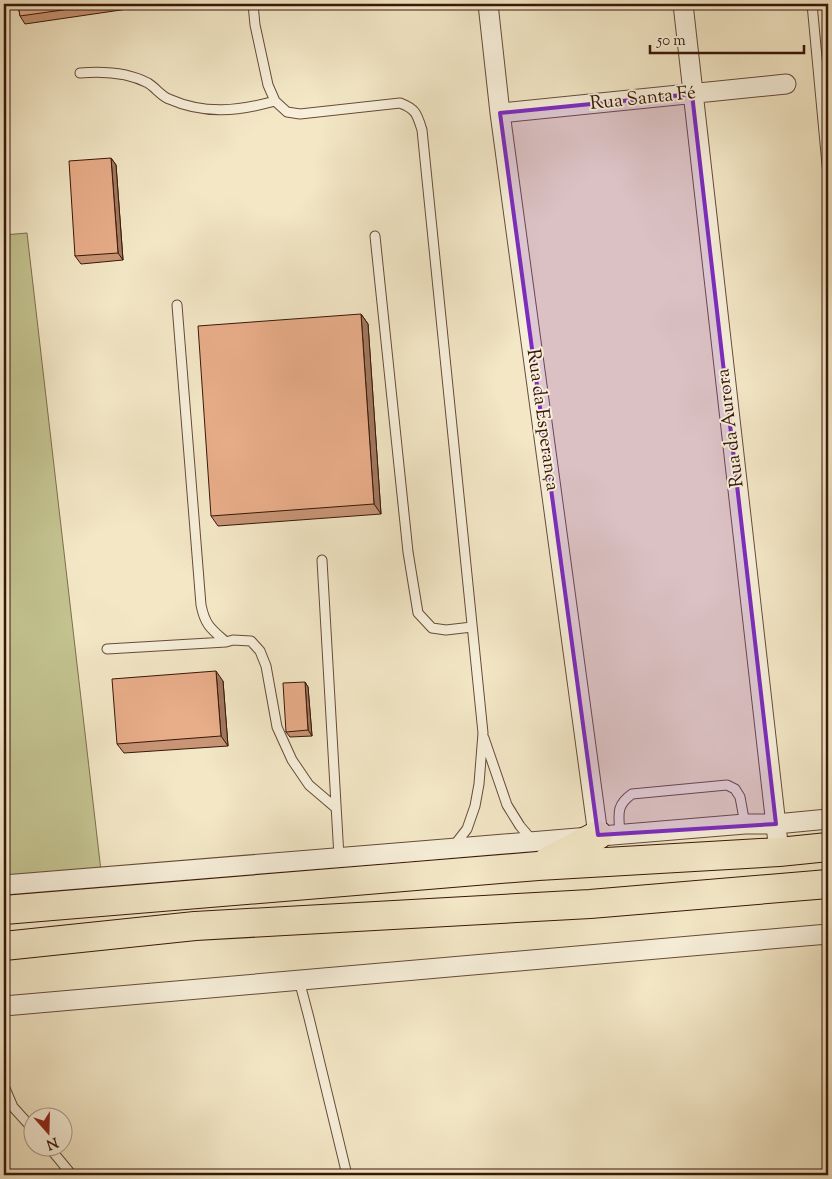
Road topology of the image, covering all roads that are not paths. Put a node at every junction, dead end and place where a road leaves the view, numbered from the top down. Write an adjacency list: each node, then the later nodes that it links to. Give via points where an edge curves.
1 (253, 4): 8 (lane, via 268,85)
2 (488, 4): 9 (street, Rua da Esperança)
3 (683, 4): 7 (street, Rua da Aurora)
4 (812, 4): 10 (lane)
5 (80, 73): 8 (lane, via 125,74 148,83 168,99 197,108 224,110)
6 (786, 84): 7 (street, Rua Santa Fé)
7 (692, 94): 9 (street, Rua Santa Fé); 22 (street, Rua da Aurora)
8 (275, 101): 15 (lane, via 287,112 300,114 400,103 412,108 418,118 422,130)
9 (500, 114): 23 (street, Rua da Esperança)
10 (827, 139): 11 (lane)
11 (828, 175)
12 (375, 236): 15 (lane, via 408,552 418,613 432,628)
13 (177, 305): 16 (lane, via 201,605 211,629)
14 (322, 560): 19 (lane)
15 (472, 627): 18 (lane)
16 (226, 642): 17 (lane); 19 (lane, via 251,641 260,651 266,666 277,727 292,760 309,785)
17 (108, 649)
18 (482, 733): 24 (lane, via 475,806 467,829); 27 (lane, via 508,805)
19 (336, 808): 28 (lane)
20 (828, 819): 22 (street)
21 (745, 824): 22 (street); 23 (street); 23 (lane, via 740,797 727,785 632,794 619,808)
22 (776, 824): 26 (street, Rua da Aurora)
23 (609, 834): 27 (highway)
24 (453, 847): 27 (street); 28 (street)
25 (828, 847): 26 (highway)
26 (779, 852): 27 (highway)
27 (535, 853): 31 (highway)
28 (339, 857): 30 (street)
29 (828, 884): 33 (highway, via 590,904 195,926)
30 (4, 885)
31 (4, 910)
32 (828, 934): 34 (street)
33 (4, 946)
34 (299, 980): 35 (street); 40 (lane)
35 (4, 1006)
36 (4, 1086): 37 (lane, via 13,1107)
37 (22, 1117)
38 (56, 1156): 39 (lane)
39 (72, 1175)
40 (347, 1175)

